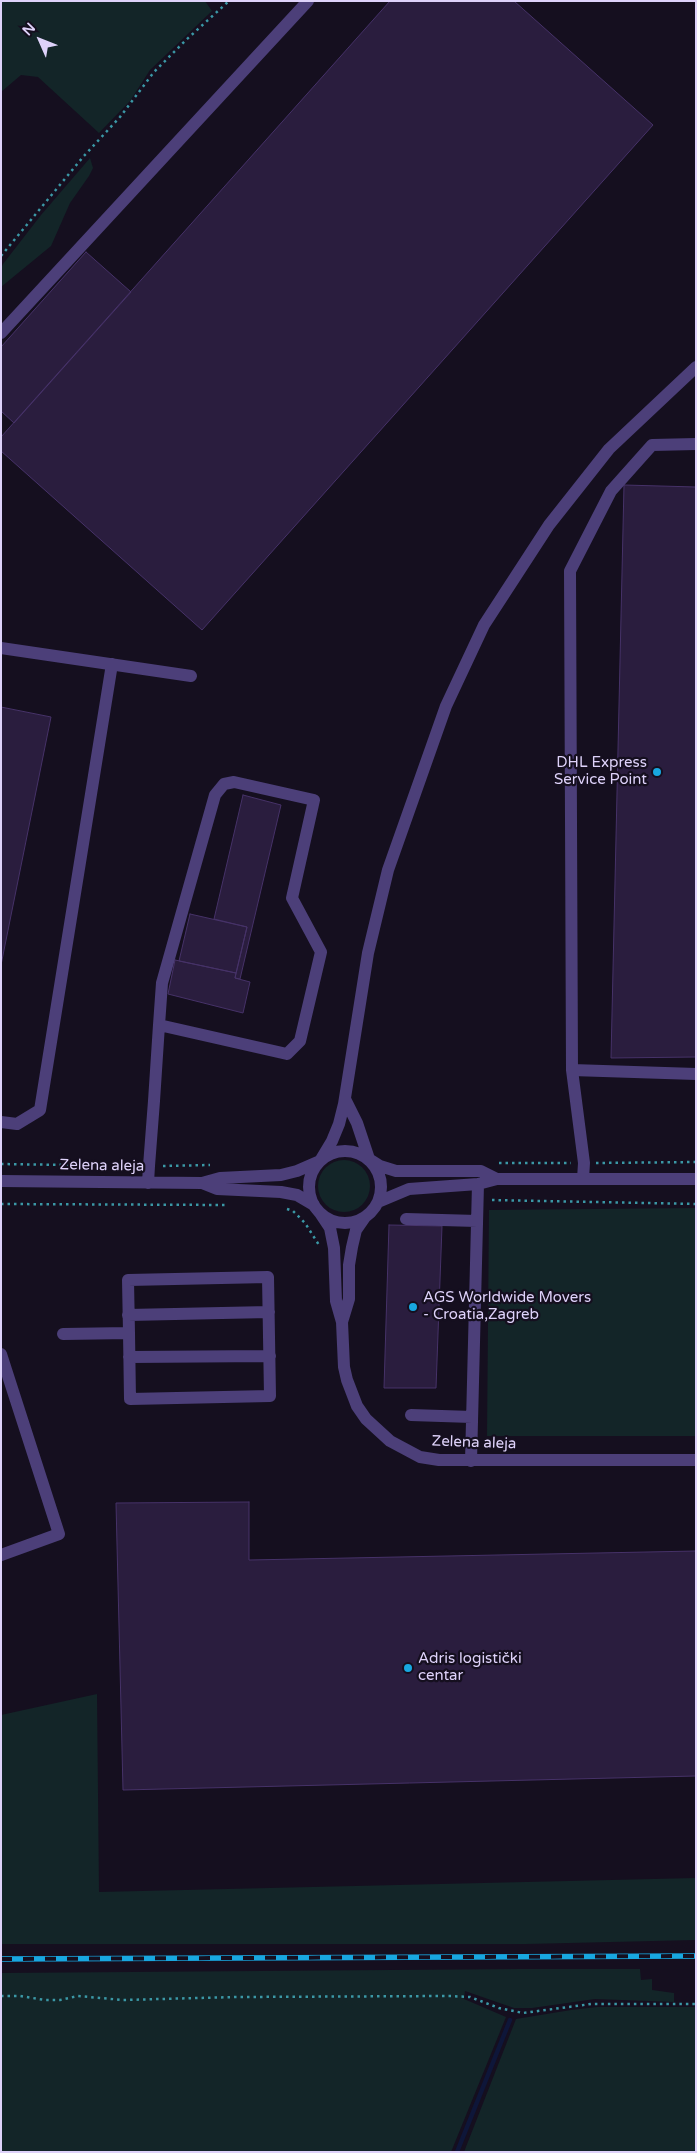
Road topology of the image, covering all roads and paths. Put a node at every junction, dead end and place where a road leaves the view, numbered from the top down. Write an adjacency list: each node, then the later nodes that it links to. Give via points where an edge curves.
1 (229, 1): 3 (path, via 154,72 125,111)
2 (308, 1): 4 (street)
3 (1, 256)
4 (1, 333)
5 (696, 366): 13 (street, via 609,449 549,525 484,625 446,706 388,870 368,953)
6 (696, 444): 11 (street, via 652,444 611,491 570,571)
7 (1, 648): 8 (street)
8 (112, 664): 9 (street); 14 (street, via 40,1110 17,1124)
9 (191, 676)
10 (159, 1024): 10 (street, via 162,983 215,795 224,784 234,782 314,800 292,898 321,952 300,1041 287,1054); 22 (street)
11 (572, 1070): 12 (street); 18 (street)
12 (696, 1074)
13 (345, 1099): 15 (street); 16 (street, via 339,1124)
14 (1, 1122)
15 (369, 1159): 16 (street, Zelena aleja, via 344,1150 327,1155); 23 (street, Zelena aleja, via 396,1171 481,1171); 30 (street, via 381,1182)
16 (320, 1161): 28 (street, Zelena aleja, via 281,1175 220,1178); 33 (street, Zelena aleja, via 314,1168 309,1187)
17 (696, 1162): 18 (path)
18 (584, 1163): 20 (path); 24 (street)
19 (1, 1164): 22 (path)
20 (496, 1164)
21 (217, 1165): 22 (path)
22 (149, 1166): 27 (street)
23 (497, 1179): 24 (street, Zelena aleja); 29 (street, Zelena aleja)
24 (583, 1179): 25 (street, Zelena aleja)
25 (696, 1179)
26 (1, 1181): 27 (street, Zelena aleja)
27 (148, 1183): 28 (street, Zelena aleja)
28 (202, 1183): 33 (street, Zelena aleja, via 217,1189 297,1195)
29 (478, 1184): 30 (street, Zelena aleja, via 409,1189); 36 (street)
30 (378, 1202): 34 (street, Zelena aleja)
31 (1, 1204): 32 (path)
32 (27, 1204)
33 (317, 1209): 34 (street, Zelena aleja, via 337,1222 347,1223); 39 (street, Zelena aleja, via 330,1228 336,1301)
34 (365, 1217): 39 (street, Zelena aleja, via 356,1230 352,1247 349,1299)
35 (406, 1219): 36 (street)
36 (477, 1221): 46 (street)
37 (269, 1312): 38 (street); 38 (street, via 268,1277 128,1280); 43 (street)
38 (128, 1315): 40 (street)
39 (342, 1322): 48 (street, Zelena aleja, via 347,1380 357,1406 372,1425 390,1441 420,1457)
40 (129, 1333): 41 (street); 44 (street)
41 (63, 1334)
42 (1, 1354): 49 (street, via 59,1534)
43 (270, 1356): 44 (street); 44 (street, via 270,1396 130,1398)
44 (129, 1357)
45 (411, 1415): 46 (street)
46 (472, 1417): 48 (street)
47 (696, 1460): 48 (street, Zelena aleja)
48 (470, 1461)
49 (1, 1555)
50 (1, 1996): 51 (path, via 45,2000 78,1996 123,2000 448,1996 470,1997 498,2008 524,2013 591,2004)
51 (696, 2004)

